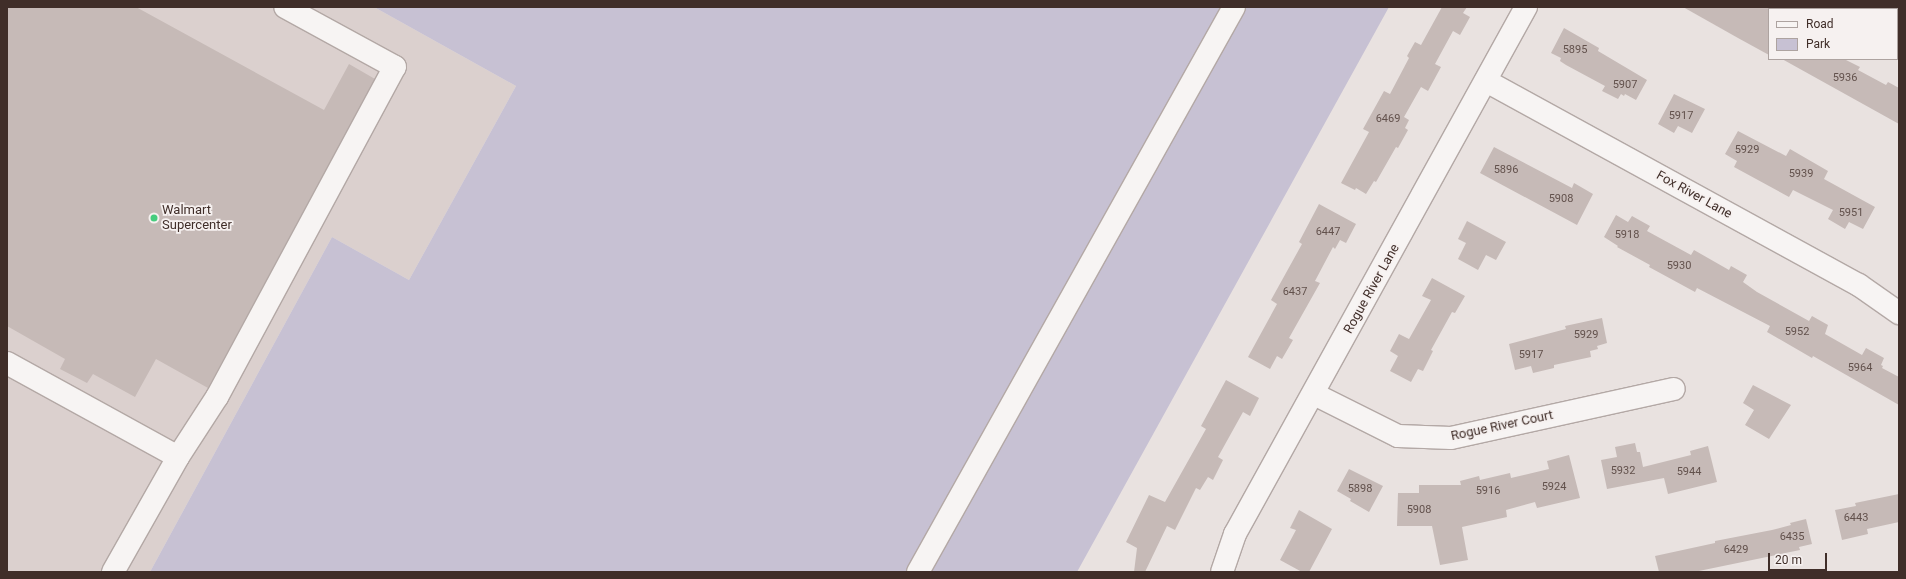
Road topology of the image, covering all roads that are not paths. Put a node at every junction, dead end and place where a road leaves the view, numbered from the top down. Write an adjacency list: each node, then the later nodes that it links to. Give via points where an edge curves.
1 (286, 7): 9 (street, via 395,67 217,397)
2 (1234, 7): 11 (street)
3 (1526, 7): 4 (street, Rogue River Lane)
4 (1486, 82): 5 (street, Fox River Lane, via 1859,286); 8 (street, Rogue River Lane)
5 (1899, 313)
6 (7, 363): 9 (street)
7 (1674, 389): 8 (street, Rogue River Court, via 1451,438 1398,436)
8 (1314, 394): 12 (street, Rogue River Lane, via 1235,534)
9 (178, 457): 10 (street)
10 (113, 572)
11 (918, 572)
12 (1222, 572)

